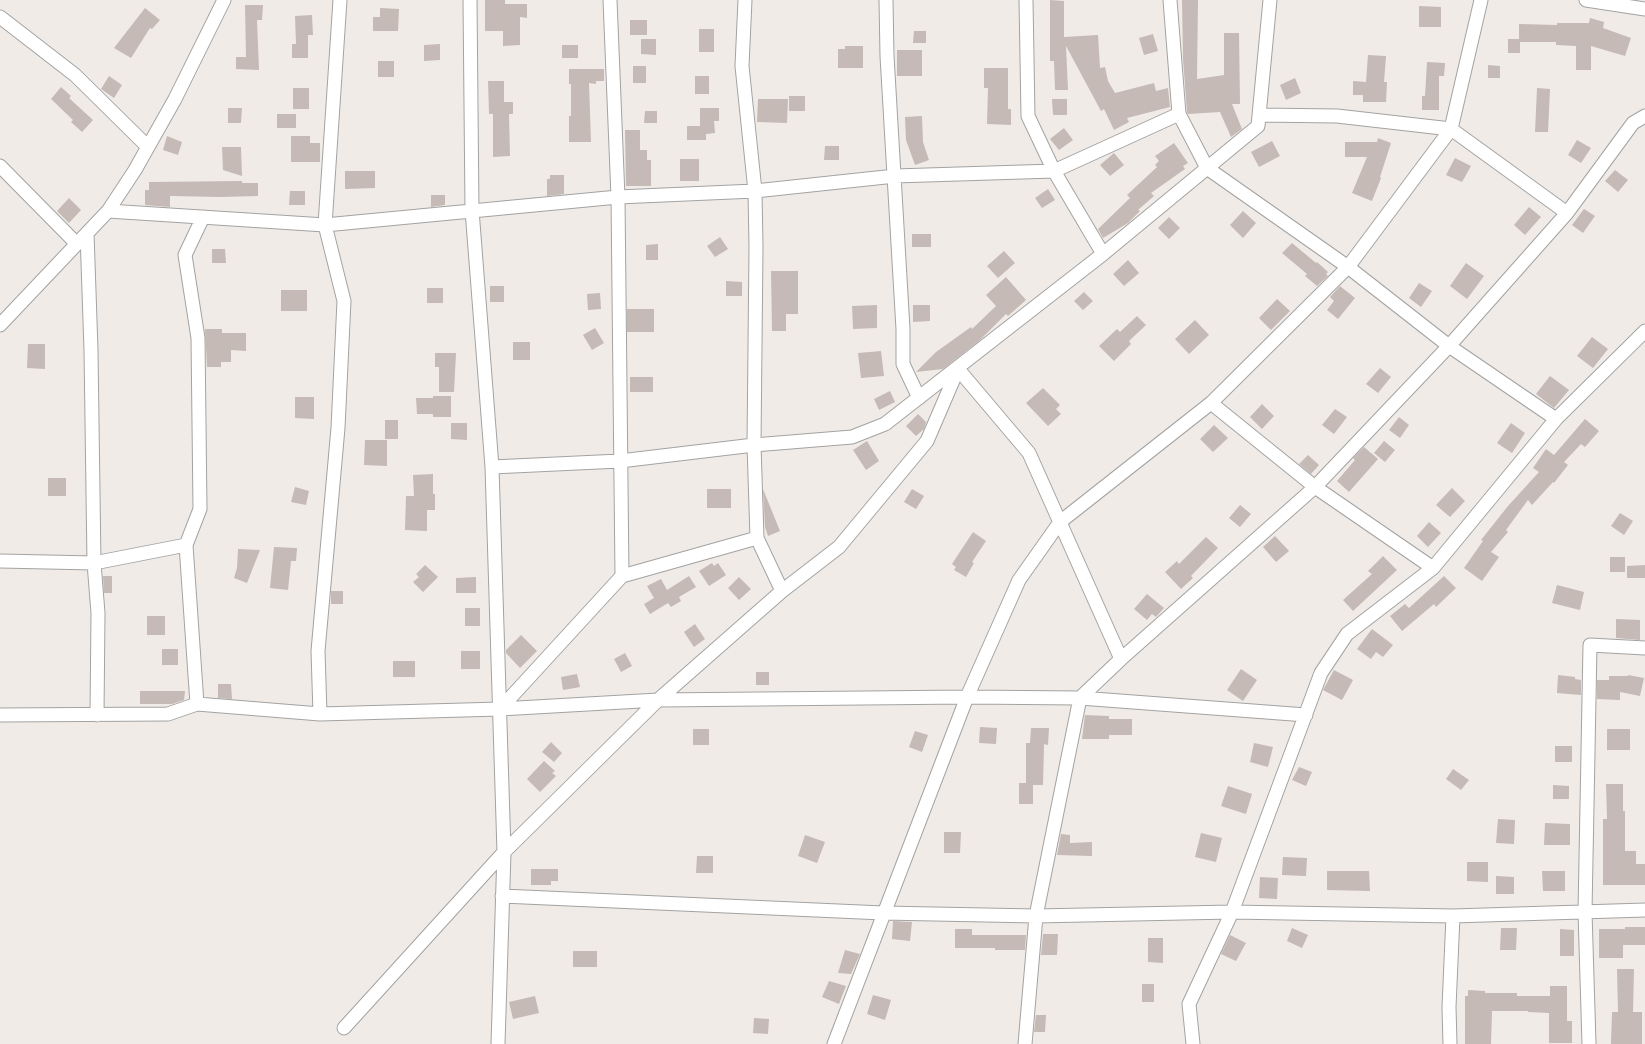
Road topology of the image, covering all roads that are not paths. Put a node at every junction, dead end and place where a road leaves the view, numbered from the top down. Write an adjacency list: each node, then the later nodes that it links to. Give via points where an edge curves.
1 (224, 0): 18 (street)
2 (340, 0): 29 (street)
3 (470, 0): 25 (street)
4 (610, 0): 24 (street)
5 (745, 0): 23 (street, via 742,66)
6 (886, 0): 22 (street)
7 (1026, 0): 21 (street, via 1028,116)
8 (1170, 0): 14 (street)
9 (1270, 0): 15 (street)
10 (1481, 0): 17 (street)
11 (1586, 0): 12 (street)
12 (1645, 9)
13 (0, 17): 18 (street, via 75,75)
14 (1179, 114): 20 (street); 21 (street)
15 (1259, 115): 17 (street, via 1337,116); 20 (street, via 1258,126)
16 (1645, 116): 27 (street, via 1634,123)
17 (1451, 129): 27 (street); 33 (street)
18 (148, 147): 26 (street)
19 (0, 166): 31 (street)
20 (1206, 168): 32 (street); 33 (street)
21 (1054, 171): 22 (street); 32 (street)
22 (895, 176): 23 (street); 38 (street, via 903,364)
23 (755, 191): 24 (street); 41 (street)
24 (618, 197): 25 (street); 42 (street)
25 (472, 210): 29 (street); 43 (street)
26 (108, 211): 28 (street); 30 (street)
27 (1567, 212): 36 (street)
28 (203, 217): 29 (street); 47 (street, via 185,255 198,338 200,509)
29 (325, 225): 60 (street, via 344,301 338,428 318,651)
30 (87, 233): 31 (street); 49 (street)
31 (77, 244): 34 (street)
32 (1103, 254): 37 (street)
33 (1348, 267): 36 (street); 39 (street)
34 (1, 322)
35 (1645, 331): 40 (street)
36 (1449, 346): 40 (street); 44 (street)
37 (958, 369): 38 (street); 45 (street, via 1029,453); 52 (street, via 926,441 839,547)
38 (919, 398): 41 (street, via 885,424 852,437)
39 (1212, 403): 44 (street); 45 (street)
40 (1556, 419): 50 (street)
41 (754, 445): 42 (street); 46 (street)
42 (620, 461): 43 (street); 51 (street)
43 (492, 467): 59 (street)
44 (1315, 487): 50 (street); 54 (street)
45 (1060, 522): 54 (street); 55 (street, via 1019,580)
46 (756, 538): 51 (street); 52 (street)
47 (186, 546): 49 (street); 58 (street)
48 (0, 561): 49 (street)
49 (94, 563): 62 (street, via 98,612)
50 (1433, 568): 63 (street, via 1347,634 1321,673)
51 (622, 576): 59 (street)
52 (782, 591): 57 (street)
53 (1645, 648): 68 (street, via 1590,646)
54 (1121, 659): 56 (street)
55 (967, 697): 56 (street); 57 (street); 69 (street)
56 (1080, 698): 63 (street); 70 (street)
57 (658, 700): 59 (street); 64 (street)
58 (197, 704): 60 (street); 62 (street, via 168,714)
59 (500, 709): 60 (street); 64 (street)
60 (320, 714)
61 (0, 715): 62 (street)
62 (97, 715)
63 (1306, 715): 67 (street)
64 (504, 852): 65 (street); 72 (street)
65 (502, 896): 69 (street); 73 (street)
66 (1645, 910): 68 (street)
67 (1232, 912): 70 (street); 71 (street); 76 (street, via 1189,1004)
68 (1585, 912): 71 (street); 78 (street)
69 (883, 913): 70 (street); 74 (street)
70 (1036, 916): 75 (street)
71 (1453, 916): 77 (street)
72 (344, 1028)
73 (498, 1044)
74 (834, 1044)
75 (1025, 1044)
76 (1193, 1044)
77 (1450, 1044)
78 (1589, 1044)

